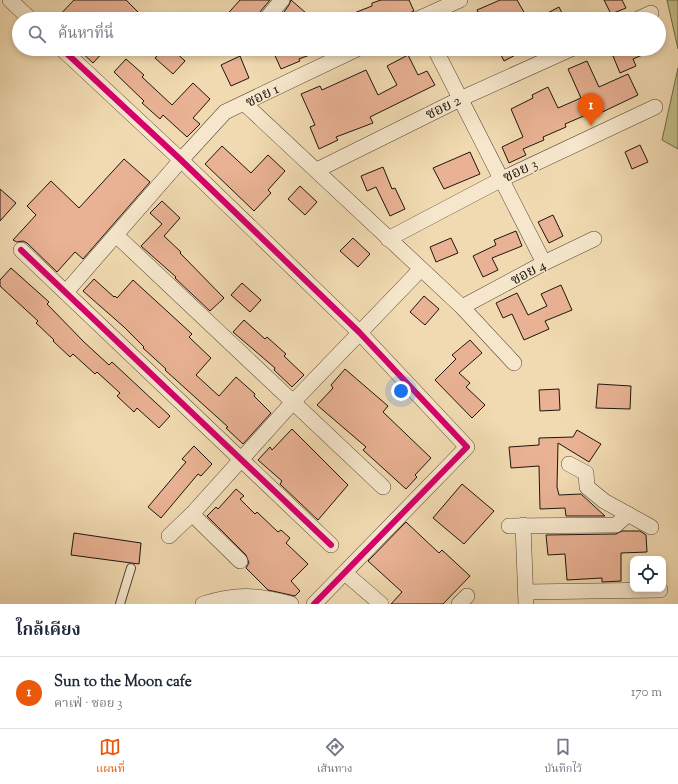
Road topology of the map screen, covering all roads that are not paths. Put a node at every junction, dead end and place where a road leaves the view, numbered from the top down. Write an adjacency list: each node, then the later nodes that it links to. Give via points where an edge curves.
1 (10, 0): 4 (street)
2 (282, 0): 5 (street)
3 (460, 0): 6 (street)
4 (23, 12)
5 (272, 12)
6 (434, 12)
7 (70, 56): 14 (street)
8 (343, 56): 12 (street, ซอย 1)
9 (438, 56): 11 (street)
10 (555, 56): 11 (street, ซอย 2)
11 (460, 99): 15 (street, ซอย 2); 16 (street)
12 (245, 104): 14 (street, ซอย 1, via 225,112); 15 (street)
13 (655, 107): 16 (street, ซอย 3)
14 (181, 160): 17 (street, ซอย 1); 25 (street)
15 (317, 170): 18 (street)
16 (502, 179): 18 (street, ซอย 3); 21 (street)
17 (117, 236): 23 (street, ซอย 1); 27 (street)
18 (388, 239): 22 (street)
19 (594, 239): 21 (street, ซอย 4)
20 (21, 250): 23 (street)
21 (544, 263): 24 (street, ซอย 4)
22 (421, 269): 24 (street); 25 (street)
23 (66, 292): 28 (street)
24 (462, 307): 26 (street)
25 (359, 332): 27 (street); 38 (street, via 467,447)
26 (514, 363)
27 (293, 402): 28 (street); 30 (street)
28 (241, 460): 31 (street); 35 (street)
29 (569, 464): 32 (street, via 586,473 587,487 604,501)
30 (384, 487)
31 (192, 514): 34 (street); 36 (street)
32 (628, 514): 33 (street); 40 (street, via 616,525 516,526)
33 (651, 527)
34 (169, 536)
35 (331, 545)
36 (240, 561)
37 (131, 568): 41 (lane)
38 (346, 573): 44 (street); 45 (street)
39 (630, 592): 40 (street)
40 (526, 598)
41 (120, 604)
42 (203, 604): 43 (street, via 245,596)
43 (291, 604)
44 (314, 604)
45 (381, 604)

